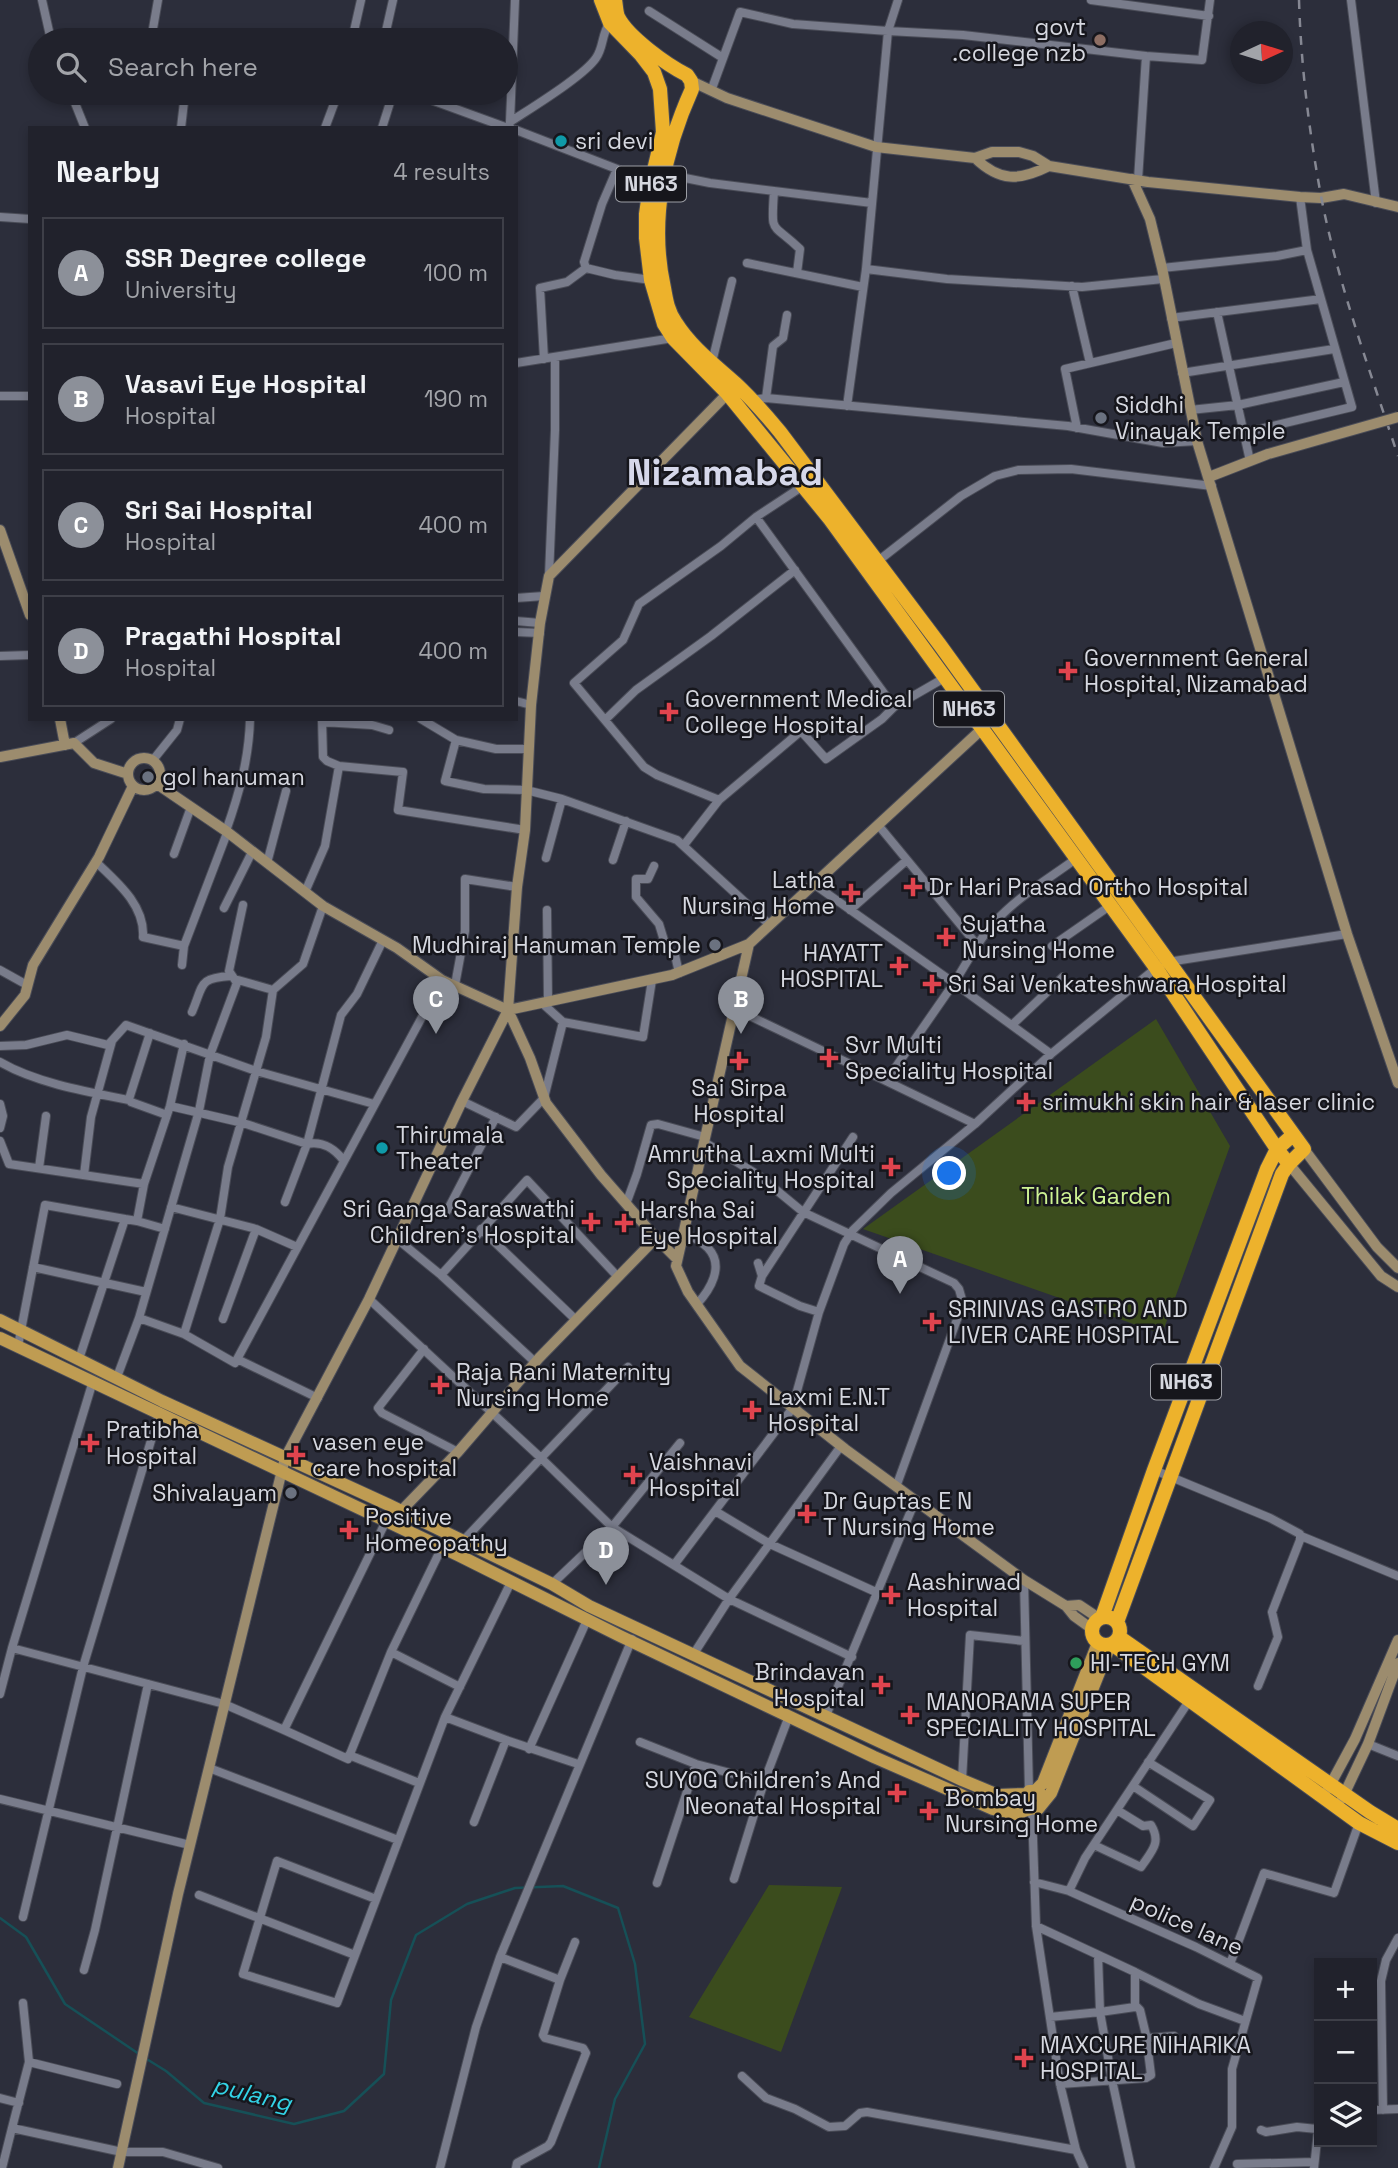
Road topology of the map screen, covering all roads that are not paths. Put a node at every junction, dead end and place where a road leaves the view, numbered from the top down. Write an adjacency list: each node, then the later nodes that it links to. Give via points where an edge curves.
1 (43, 0): 15 (street)
2 (158, 0): 16 (street)
3 (361, 0): 17 (street)
4 (393, 0): 18 (street)
5 (515, 0): 19 (street)
6 (601, 0): 14 (highway, NH63)
7 (615, 0): 14 (highway)
8 (898, 0): 20 (street)
9 (1091, 0): 13 (street)
10 (1210, 0): 13 (street)
11 (1351, 0): 49 (street)
12 (649, 11): 22 (street)
13 (1209, 16): 21 (street, via 1200,61)
14 (614, 19): 23 (highway, NH63); 24 (highway, NH63, via 654,72); 37 (street, via 603,33 592,63)
15 (49, 28)
16 (153, 28)
17 (355, 28)
18 (387, 28)
19 (514, 28)
20 (888, 31): 21 (street, via 963,35); 22 (street, via 793,24 741,11); 39 (street)
21 (1146, 57): 44 (street)
22 (723, 58): 25 (street)
23 (686, 76): 24 (highway, via 665,75); 25 (street); 26 (highway, NH63, via 692,89)
24 (660, 89): 26 (highway, via 669,102); 45 (highway, NH63, via 663,132)
25 (711, 91): 39 (street)
26 (688, 99): 43 (highway, NH63)
27 (76, 105): 33 (street)
28 (184, 105): 34 (street)
29 (334, 105): 35 (street)
30 (389, 105): 36 (street)
31 (447, 105): 37 (street)
32 (510, 105): 37 (street)
33 (84, 126)
34 (181, 126)
35 (326, 126)
36 (383, 126)
37 (509, 126)
38 (518, 131): 42 (street)
39 (876, 146): 40 (street); 48 (street)
40 (975, 158): 41 (street, via 992,152 1019,152); 41 (street, via 1000,175 1030,176)
41 (1049, 166): 44 (street)
42 (617, 169): 45 (street); 55 (street, via 602,204)
43 (665, 174): 46 (street); 72 (highway, NH63, via 657,249 668,309 684,335)
44 (1135, 179): 47 (street); 58 (street)
45 (650, 187): 59 (highway, NH63, via 646,238)
46 (774, 191): 48 (street); 57 (street, via 772,223 800,249)
47 (1300, 197): 49 (street, via 1344,194); 53 (street)
48 (872, 203): 56 (street)
49 (1376, 203): 50 (street)
50 (1398, 207)
51 (0, 217): 52 (street)
52 (28, 219)
53 (1307, 250): 58 (street); 63 (street)
54 (747, 263): 57 (street)
55 (586, 268): 59 (street); 71 (street, via 567,282 540,288)
56 (866, 269): 61 (street); 62 (street)
57 (797, 273): 62 (street)
58 (1163, 274): 61 (street); 66 (street)
59 (651, 280): 67 (highway, NH63, via 660,316)
60 (732, 281): 72 (street)
61 (1072, 286): 74 (street)
62 (863, 287): 83 (street)
63 (1321, 299): 64 (street); 69 (street)
64 (1217, 312): 66 (street); 75 (street)
65 (787, 315): 81 (street)
66 (1171, 318): 68 (street)
67 (673, 338): 70 (street); 78 (highway, NH63)
68 (1176, 343): 74 (street); 76 (street)
69 (1334, 349): 75 (street); 77 (street)
70 (555, 357): 71 (street); 96 (street)
71 (544, 359): 73 (street)
72 (712, 362): 78 (highway, NH63)
73 (518, 363)
74 (1090, 363): 86 (street, via 1065,369)
75 (1229, 366): 76 (street); 82 (street)
76 (1182, 373): 84 (street)
77 (1344, 382): 82 (street); 87 (street, via 1352,407)
78 (733, 393): 81 (highway, NH63); 91 (highway, NH63); 96 (street)
79 (0, 396): 80 (street)
80 (28, 396)
81 (759, 399): 83 (street); 94 (highway, NH63)
82 (1238, 405): 84 (street); 87 (street)
83 (847, 406): 86 (street)
84 (1190, 410): 88 (street)
85 (1398, 417): 89 (street, bridge)
86 (1077, 428): 88 (street, via 1163,443)
87 (1243, 433): 89 (street)
88 (1197, 441): 90 (street)
89 (1250, 461): 90 (street)
90 (1210, 481): 94 (street, via 1071,469 1018,470 995,476 961,496); 157 (street)
91 (803, 486): 92 (street); 105 (highway, NH63)
92 (756, 517): 95 (street); 109 (street, via 639,604 623,640 575,683)
93 (0, 530): 99 (street)
94 (878, 561): 164 (highway, NH63)
95 (795, 570): 108 (street); 109 (street, via 636,690)
96 (549, 576): 97 (street)
97 (544, 596): 98 (street); 101 (street)
98 (518, 597)
99 (28, 609)
100 (518, 622): 101 (street)
101 (540, 628): 102 (street); 107 (street)
102 (518, 632)
103 (28, 654): 104 (street)
104 (0, 656)
105 (946, 677): 108 (street); 117 (highway, NH63)
106 (518, 702): 107 (street)
107 (531, 705): 121 (street)
108 (894, 706): 131 (street, via 825,759 801,731)
109 (605, 720): 131 (street, via 644,767)
110 (61, 721): 120 (street)
111 (108, 721): 120 (street)
112 (179, 721): 123 (street)
113 (250, 721): 136 (street, via 242,786)
114 (322, 721): 124 (street, via 323,757)
115 (332, 721): 118 (street)
116 (424, 721): 119 (street)
117 (982, 729): 134 (street); 141 (highway, NH63)
118 (389, 730)
119 (456, 740): 121 (street); 128 (street, via 445,782)
120 (69, 744): 122 (street); 125 (street, via 94,763)
121 (529, 750): 128 (street)
122 (0, 757)
123 (153, 761): 125 (street, via 138,759); 126 (street, via 160,774)
124 (338, 766): 135 (street, via 404,772 398,810); 149 (street, via 325,846)
125 (128, 774): 127 (street)
126 (157, 784): 127 (street, via 148,790); 132 (street)
127 (133, 786): 144 (street)
128 (526, 790): 130 (street); 135 (street)
129 (286, 791): 145 (street)
130 (562, 799): 133 (street); 140 (street)
131 (719, 800): 137 (street)
132 (191, 807): 136 (street); 139 (street)
133 (626, 821): 137 (street); 142 (street)
134 (879, 826): 143 (street); 147 (street)
135 (524, 830): 148 (street)
136 (227, 832): 138 (street); 160 (street)
137 (684, 845): 156 (street)
138 (252, 852): 145 (street); 153 (street)
139 (174, 854)
140 (546, 858)
141 (1077, 858): 151 (highway, NH63); 161 (street, via 1010,907)
142 (613, 860)
143 (906, 860): 155 (street); 161 (street)
144 (96, 862): 160 (street, via 129,894 144,926 143,937); 172 (street, via 33,965)
145 (267, 863): 149 (street)
146 (654, 866): 166 (street, via 648,879 636,879 636,897 659,924)
147 (815, 884): 155 (street); 156 (street)
148 (517, 887): 173 (street, via 465,879 465,931); 177 (street)
149 (305, 892): 152 (street)
150 (243, 905): 168 (street, via 229,971)
151 (1111, 905): 162 (street); 164 (highway, NH63)
152 (323, 906): 158 (street); 174 (street, via 303,964)
153 (224, 908)
154 (547, 910): 175 (street)
155 (850, 910): 171 (street)
156 (770, 925): 159 (street)
157 (1347, 934): 164 (street); 191 (street)
158 (383, 940): 169 (street); 192 (street, via 357,994 341,1015)
159 (749, 944): 166 (street); 176 (street)
160 (184, 946): 163 (street)
161 (978, 946): 171 (street)
162 (1052, 946)
163 (181, 965)
164 (1162, 965): 186 (street); 206 (highway, NH63); 212 (highway, NH63)
165 (0, 970): 172 (street)
166 (679, 972): 170 (street)
167 (1063, 977): 180 (street)
168 (234, 979): 174 (street); 178 (street, via 206,980); 187 (street)
169 (442, 980): 173 (street); 198 (street)
170 (652, 980): 175 (street); 179 (street, via 643,1037)
171 (954, 983): 180 (street); 190 (street)
172 (27, 985): 181 (street, via 25,995)
173 (455, 985): 177 (street)
174 (273, 990): 189 (street)
175 (545, 1003): 177 (street); 179 (street)
176 (735, 1009): 190 (street); 208 (street)
177 (508, 1010): 194 (street); 196 (street)
178 (192, 1012)
179 (563, 1022): 194 (street)
180 (1012, 1025): 186 (street)
181 (0, 1026)
182 (150, 1033): 183 (street, via 126,1025); 184 (street); 195 (street)
183 (112, 1041): 185 (street, via 108,1045 67,1035); 193 (street)
184 (184, 1044): 187 (street); 199 (street)
185 (0, 1046)
186 (1051, 1054): 204 (street)
187 (210, 1055): 189 (street); 200 (street)
188 (0, 1062): 193 (street)
189 (256, 1071): 192 (street); 203 (street)
190 (886, 1081): 204 (street)
191 (1398, 1083)
192 (320, 1088): 198 (street); 210 (street)
193 (97, 1094): 195 (street); 216 (street)
194 (544, 1098): 202 (street, via 516,1127); 219 (street)
195 (129, 1100): 199 (street)
196 (462, 1101): 202 (street); 231 (street)
197 (0, 1104): 205 (street)
198 (374, 1104): 213 (street)
199 (168, 1111): 200 (street); 217 (street)
200 (200, 1111): 203 (street); 220 (street)
201 (46, 1116): 215 (street)
202 (496, 1117): 221 (street)
203 (243, 1123): 210 (street); 224 (street, via 228,1167)
204 (975, 1124): 230 (street, via 891,1193)
205 (0, 1128)
206 (1293, 1135): 211 (highway, NH63); 212 (highway)
207 (853, 1137): 222 (street)
208 (705, 1140): 219 (street, via 651,1125); 222 (street); 229 (street)
209 (0, 1141): 215 (street, via 8,1163)
210 (307, 1144): 213 (street, via 317,1142 335,1150); 218 (street)
211 (1304, 1149): 214 (highway, NH63); 237 (street)
212 (1277, 1150): 214 (highway); 271 (highway, NH63)
213 (344, 1161): 233 (street)
214 (1289, 1164): 242 (street, via 1381,1276); 273 (highway, NH63)
215 (39, 1168): 216 (street)
216 (84, 1175): 217 (street)
217 (144, 1184): 225 (street)
218 (285, 1202)
219 (626, 1204): 232 (street)
220 (171, 1207): 224 (street); 226 (street)
221 (447, 1211)
222 (803, 1212): 230 (street); 239 (street)
223 (125, 1219): 225 (street); 236 (street, via 45,1205); 241 (street)
224 (220, 1219): 227 (street); 252 (street)
225 (137, 1221): 226 (street)
226 (164, 1229): 243 (street)
227 (256, 1229): 233 (street); 248 (street)
228 (481, 1229): 238 (street); 240 (street, via 527,1180); 250 (street)
229 (684, 1232): 234 (street); 245 (street, via 710,1250 715,1265 711,1287)
230 (850, 1234): 246 (street); 274 (street, via 954,1283 962,1296 963,1304)
231 (397, 1238): 238 (street); 244 (street)
232 (656, 1238): 234 (street); 240 (street)
233 (297, 1247): 257 (street)
234 (677, 1259): 245 (street, via 676,1266)
235 (758, 1263): 239 (street)
236 (33, 1267): 241 (street); 251 (street)
237 (1398, 1268)
238 (442, 1275): 258 (street)
239 (762, 1276): 246 (street, via 759,1286)
240 (618, 1277): 250 (street)
241 (105, 1283): 243 (street); 256 (street)
242 (1398, 1287)
243 (146, 1292): 247 (street)
244 (369, 1299): 255 (street); 262 (street)
245 (697, 1304): 263 (street, via 740,1366)
246 (819, 1312): 263 (street)
247 (139, 1318): 252 (street); 260 (street)
248 (223, 1319)
249 (0, 1320): 251 (main road)
250 (576, 1320): 258 (street)
251 (20, 1329): 254 (street); 256 (main road)
252 (184, 1335): 257 (street, via 236,1363)
253 (0, 1338): 254 (main road)
254 (18, 1346): 261 (main road)
255 (424, 1349): 264 (street); 268 (street, via 378,1408)
256 (79, 1359): 260 (main road)
257 (237, 1359): 262 (street)
258 (536, 1363): 264 (street)
259 (628, 1367): 270 (street)
260 (117, 1377): 269 (main road)
261 (93, 1381): 265 (main road); 298 (street)
262 (318, 1398): 269 (street)
263 (792, 1409): 267 (street); 277 (street)
264 (493, 1412): 268 (street); 270 (street)
265 (159, 1414): 272 (main road); 303 (street)
266 (680, 1443): 279 (street)
267 (841, 1446): 274 (street); 282 (street)
268 (458, 1452): 276 (street)
269 (285, 1458): 272 (street); 276 (main road)
270 (541, 1458): 279 (street); 281 (street)
271 (1154, 1470): 273 (street); 292 (highway, NH63)
272 (282, 1472): 278 (main road); 309 (street)
273 (1170, 1477): 280 (street, via 1270,1518); 292 (highway, NH63)
274 (896, 1487): 275 (street)
275 (915, 1501): 286 (street); 289 (street)
276 (401, 1511): 281 (main road)
277 (715, 1511): 282 (street); 284 (street)
278 (386, 1521): 283 (main road); 313 (street)
279 (612, 1527): 284 (street); 288 (street)
280 (1301, 1536): 285 (street); 305 (street, via 1272,1612 1277,1642)
281 (462, 1542): 288 (main road)
282 (770, 1544): 289 (street); 290 (street)
283 (442, 1547): 287 (main road); 299 (street)
284 (674, 1565): 290 (street)
285 (1398, 1576)
286 (1024, 1580): 292 (street, via 1074,1616); 296 (street)
287 (511, 1581): 291 (main road); 306 (street)
288 (552, 1584): 293 (main road)
289 (878, 1593): 301 (street)
290 (729, 1599): 300 (street); 301 (street)
291 (587, 1620): 295 (main road); 317 (street)
292 (1103, 1622): 297 (highway, via 1120,1628); 297 (highway, via 1093,1638)
293 (637, 1628): 295 (street); 300 (main road)
294 (1398, 1640): 328 (street, via 1355,1740)
295 (630, 1641): 310 (main road); 321 (street)
296 (1024, 1641): 324 (street, via 970,1635); 329 (street)
297 (1110, 1642): 308 (highway); 328 (highway); 329 (main road, via 1051,1793)
298 (12, 1648): 303 (street); 307 (street)
299 (391, 1652): 306 (street); 318 (street)
300 (693, 1654): 312 (main road)
301 (852, 1657): 312 (street)
302 (1398, 1663): 316 (street)
303 (83, 1667): 304 (street); 333 (street)
304 (148, 1684): 309 (street); 337 (street)
305 (1258, 1686)
306 (460, 1688): 311 (street)
307 (0, 1694)
308 (1189, 1701): 320 (street); 328 (highway)
309 (223, 1704): 313 (street); 323 (street)
310 (789, 1716): 325 (street); 332 (main road, via 993,1809 1015,1814)
311 (444, 1717): 314 (street); 326 (street)
312 (825, 1718): 324 (main road)
313 (284, 1730): 318 (street, via 348,1759)
314 (506, 1740): 317 (street); 335 (street)
315 (640, 1742): 322 (street)
316 (1368, 1745): 319 (street); 331 (street)
317 (529, 1749): 321 (street)
318 (349, 1755): 326 (street)
319 (1398, 1756)
320 (1148, 1762): 327 (street); 327 (street, via 1210,1800 1192,1826)
321 (578, 1764): 356 (street)
322 (696, 1764): 325 (street); 345 (street)
323 (209, 1768): 339 (street); 341 (street)
324 (962, 1780): 329 (main road, via 998,1795)
325 (764, 1782): 343 (street)
326 (419, 1783): 339 (street)
327 (1133, 1786): 334 (street)
328 (1327, 1791): 331 (highway)
329 (1033, 1794): 332 (main road, via 1024,1804)
330 (0, 1798): 333 (street)
331 (1341, 1800): 336 (highway); 338 (highway)
332 (1031, 1809): 344 (street)
333 (47, 1810): 337 (street); 349 (street)
334 (1117, 1810): 342 (street); 342 (street, via 1143,1826 1151,1825 1156,1833 1157,1842 1141,1867)
335 (474, 1822)
336 (1359, 1822): 340 (highway); 357 (street, via 1334,1893 1264,1873)
337 (117, 1828): 341 (street); 358 (street)
338 (1398, 1829)
339 (398, 1840): 348 (street)
340 (1398, 1843)
341 (190, 1845): 381 (street)
342 (1094, 1845): 346 (street)
343 (734, 1879)
344 (1034, 1882): 346 (street, police lane); 351 (street)
345 (657, 1883)
346 (1069, 1891): 357 (street, police lane)
347 (199, 1895): 350 (street)
348 (376, 1899): 350 (street, via 277,1861); 354 (street)
349 (23, 1917)
350 (258, 1919): 354 (street); 354 (street, via 243,1974 337,2003)
351 (1036, 1926): 355 (street); 364 (street)
352 (1398, 1938): 377 (street, via 1381,1981)
353 (575, 1942): 360 (street)
354 (355, 1955)
355 (1098, 1955): 359 (street); 363 (street)
356 (499, 1957): 360 (street); 389 (street)
357 (1230, 1964): 365 (street, police lane, via 1258,1978)
358 (84, 1970)
359 (1135, 1972): 362 (street); 365 (street)
360 (559, 1980): 390 (street, via 543,2035 586,2053 548,2147 517,2163)
361 (23, 2003): 368 (street)
362 (1136, 2006): 363 (street); 366 (street)
363 (1100, 2012): 364 (street); 370 (street)
364 (1050, 2017): 372 (street)
365 (1245, 2021): 393 (street, police lane, via 1232,2069 1231,2127)
366 (1146, 2035): 367 (street, via 1152,2039); 370 (street, via 1151,2075)
367 (1174, 2036)
368 (29, 2062): 371 (street); 374 (street)
369 (742, 2076): 383 (street, via 766,2098 829,2127 845,2126 867,2112)
370 (1112, 2080): 372 (street); 392 (street)
371 (117, 2084)
372 (1060, 2084): 383 (street)
373 (0, 2098): 374 (street)
374 (19, 2103): 379 (street)
375 (1398, 2109): 377 (street)
376 (1377, 2110): 377 (street)
377 (1383, 2110)
378 (1314, 2126): 380 (street)
379 (12, 2128): 381 (street); 386 (street)
380 (1261, 2130)
381 (123, 2147): 387 (street); 388 (street, via 163,2151)
382 (1316, 2147): 385 (street)
383 (1076, 2150): 391 (street)
384 (1237, 2164): 385 (street)
385 (1314, 2165)
386 (2, 2168)
387 (118, 2168)
388 (218, 2168)
389 (440, 2168)
390 (516, 2168)
391 (1084, 2168)
392 (1130, 2168)
393 (1214, 2168)

